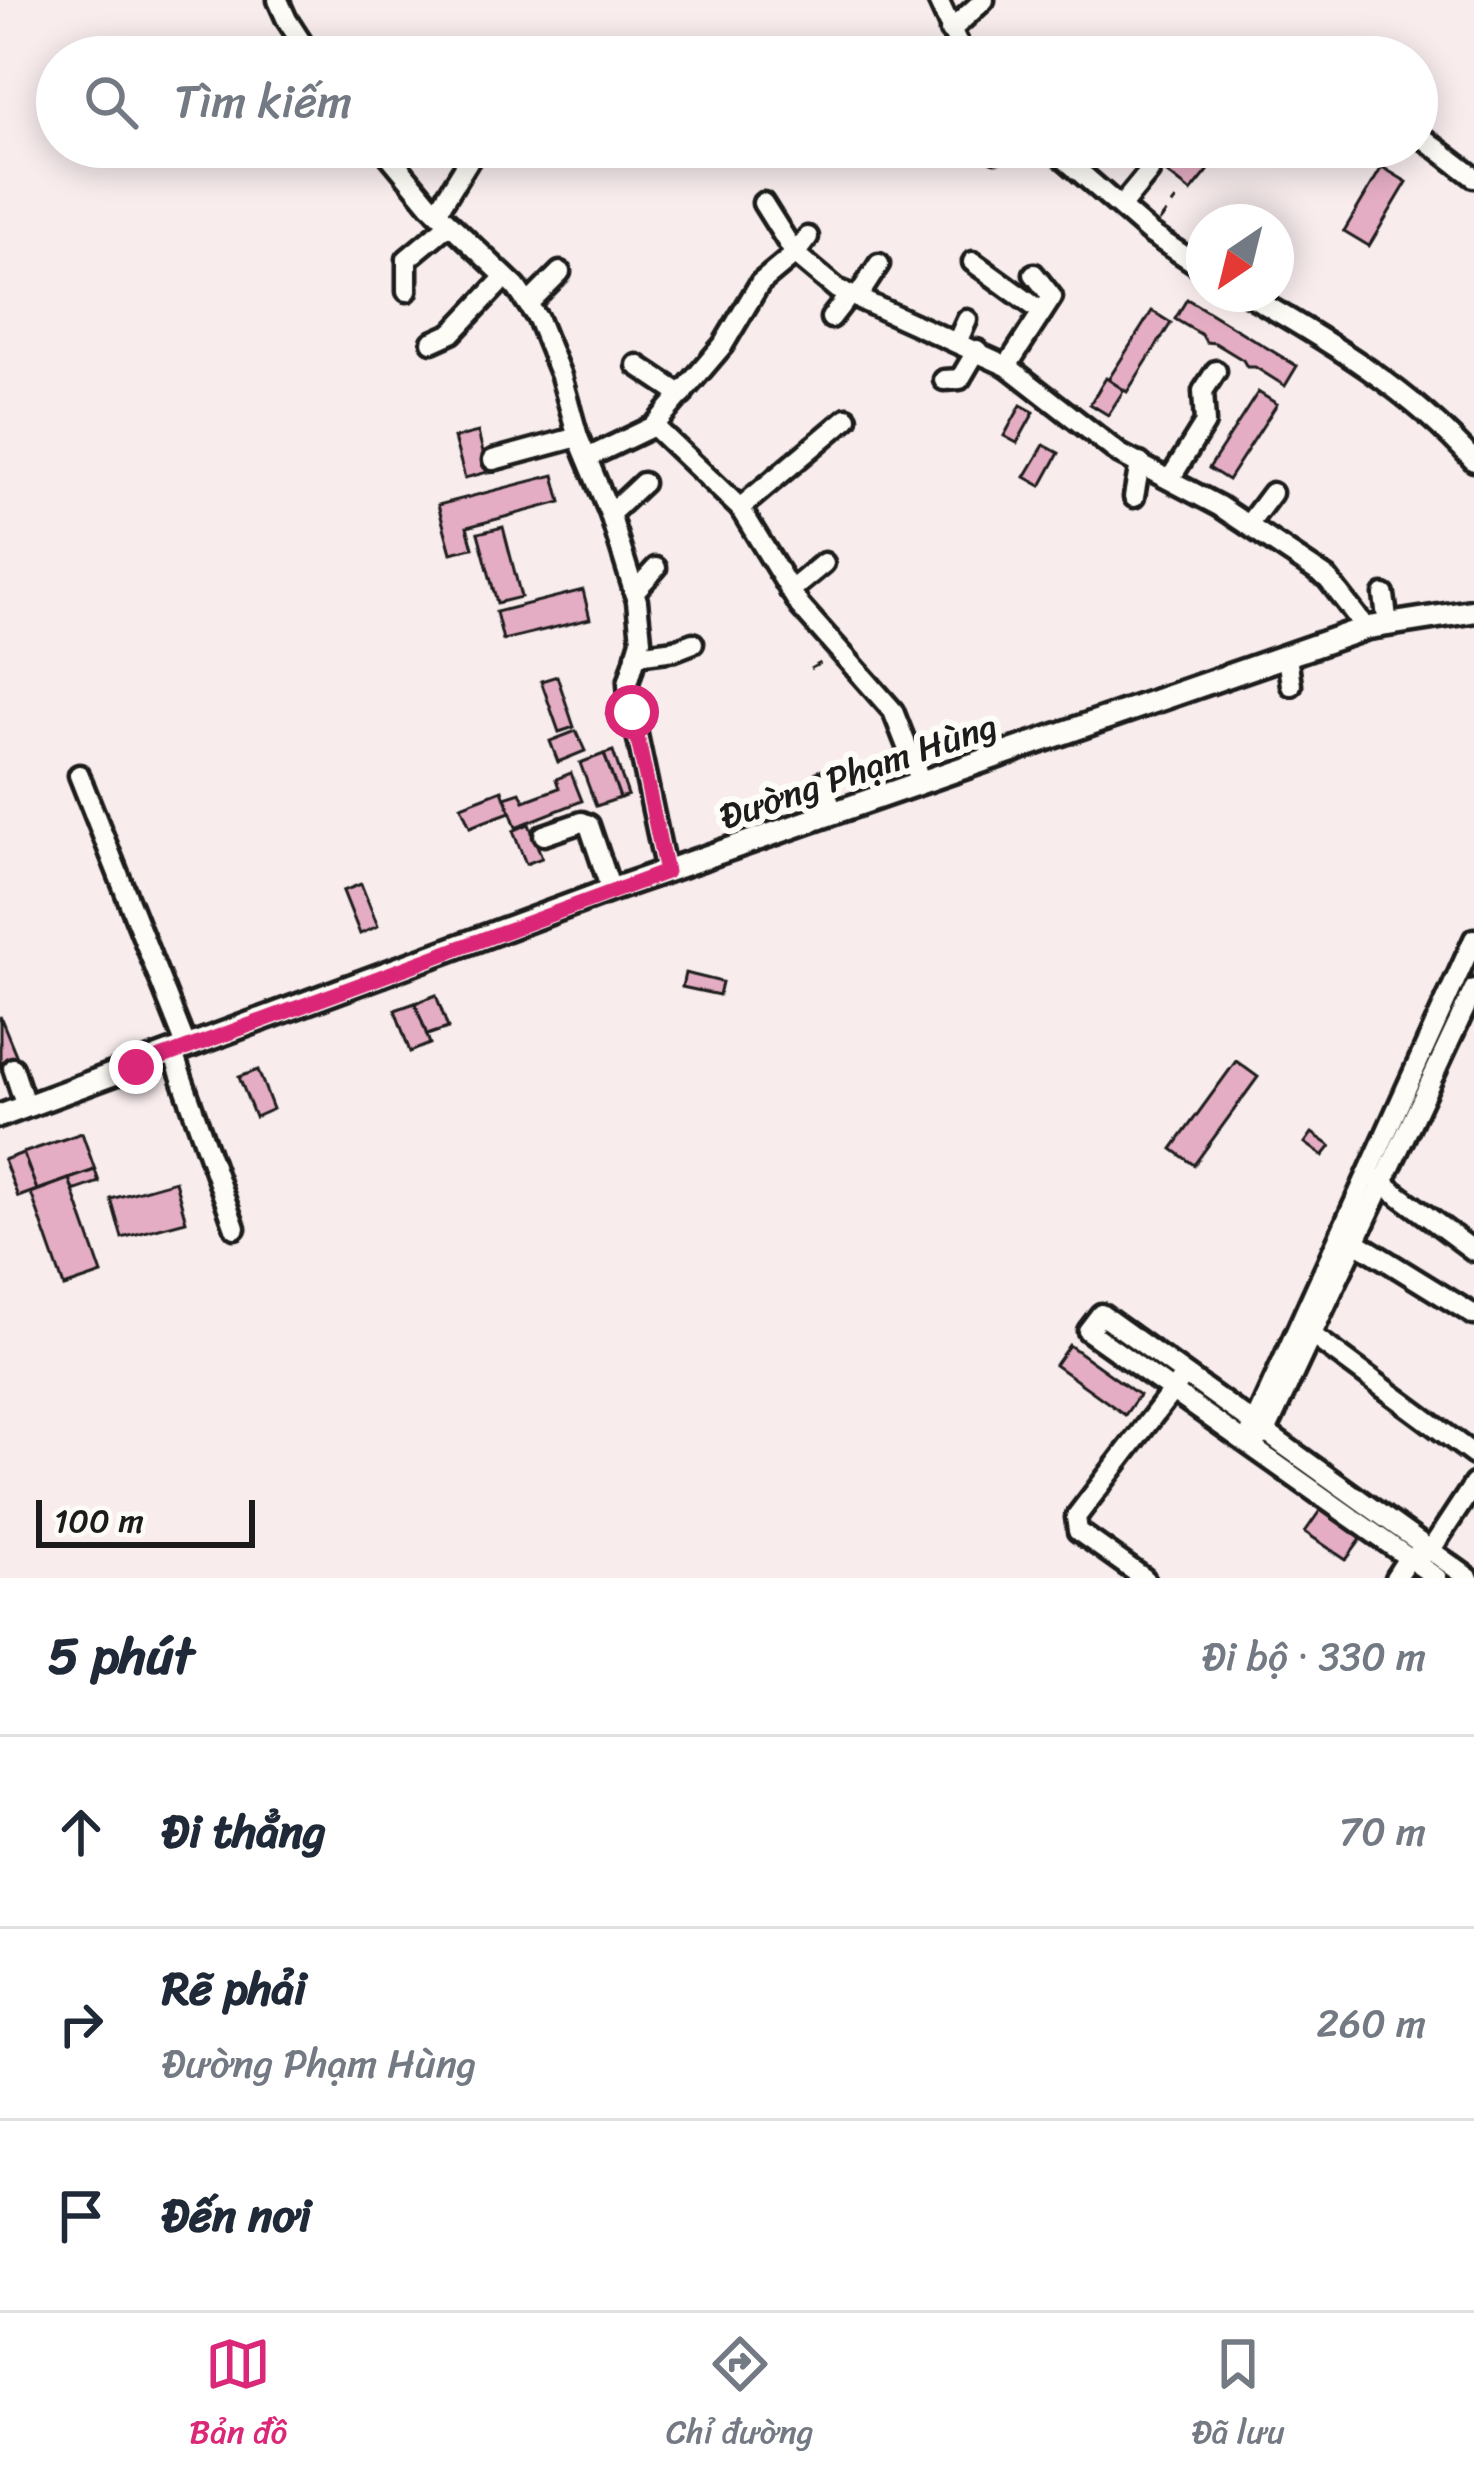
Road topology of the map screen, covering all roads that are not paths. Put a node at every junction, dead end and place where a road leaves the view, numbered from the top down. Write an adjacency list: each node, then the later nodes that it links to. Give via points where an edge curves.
1 (278, 0): 5 (street)
2 (938, 0): 4 (street)
3 (984, 0): 4 (street)
4 (950, 31): 6 (street)
5 (297, 36)
6 (953, 36)
7 (1438, 149): 12 (street)
8 (400, 168): 15 (street)
9 (467, 168): 15 (street)
10 (1076, 168): 14 (street)
11 (1149, 172): 14 (street)
12 (1474, 177)
13 (763, 203): 17 (street)
14 (1121, 206): 18 (street)
15 (443, 218): 23 (street); 24 (street, via 407,259)
16 (808, 237): 17 (street)
17 (795, 254): 25 (street); 38 (street, via 760,283)
18 (1186, 257)
19 (974, 262): 28 (street)
20 (879, 264): 25 (street)
21 (560, 272): 26 (street)
22 (1034, 274): 28 (street, via 1052,294)
23 (505, 277): 26 (street); 31 (street, via 452,333)
24 (407, 291)
25 (853, 296): 29 (street); 32 (street)
26 (530, 303): 41 (street)
27 (1277, 312): 44 (street, via 1396,390)
28 (1042, 313): 35 (street)
29 (831, 318)
30 (967, 320): 32 (street)
31 (432, 342)
32 (957, 342): 33 (street)
33 (977, 350): 35 (street); 37 (street, via 959,379)
34 (638, 365): 38 (street)
35 (1006, 366): 45 (street, via 1113,462)
36 (1216, 371): 46 (street, via 1203,391 1205,423)
37 (944, 380)
38 (682, 394): 40 (street)
39 (847, 418): 50 (street)
40 (654, 426): 42 (street); 50 (street)
41 (578, 437): 42 (street); 43 (street)
42 (587, 458): 51 (street)
43 (493, 460)
44 (1474, 461)
45 (1140, 464): 46 (street); 49 (street)
46 (1170, 479): 52 (street)
47 (643, 483): 51 (street)
48 (1272, 493): 52 (street)
49 (1134, 497)
50 (740, 508): 55 (street)
51 (610, 514): 56 (street)
52 (1248, 525): 59 (street, via 1334,584)
53 (824, 563): 55 (street)
54 (656, 568): 56 (street)
55 (790, 591): 66 (street, via 893,711)
56 (634, 592): 61 (street, via 641,623)
57 (1384, 595): 59 (street)
58 (1474, 610): 59 (main road, Đường Phạm Hùng)
59 (1377, 627): 62 (main road, Đường Phạm Hùng)
60 (693, 644): 61 (street)
61 (636, 655): 69 (street, via 629,738)
62 (1287, 656): 63 (street); 66 (main road, Đường Phạm Hùng)
63 (1291, 686)
64 (79, 775): 73 (street)
65 (823, 782): 67 (street)
66 (921, 782): 67 (main road, Đường Phạm Hùng)
67 (833, 814): 69 (main road, Đường Phạm Hùng)
68 (544, 835): 70 (street, via 589,825)
69 (666, 872): 70 (main road, Đường Phạm Hùng)
70 (611, 890): 73 (main road, Đường Phạm Hùng)
71 (1474, 938): 77 (street)
72 (1474, 988): 77 (street)
73 (180, 1051): 75 (main road, Đường Phạm Hùng); 79 (street)
74 (13, 1068): 75 (street)
75 (26, 1107): 76 (main road, Đường Phạm Hùng)
76 (0, 1116)
77 (1404, 1117): 78 (street)
78 (1376, 1179): 80 (street); 81 (street); 86 (street)
79 (235, 1228)
80 (1356, 1242): 82 (street); 83 (street)
81 (1474, 1251)
82 (1474, 1315)
83 (1312, 1335): 86 (street); 88 (street)
84 (1186, 1374): 85 (street); 85 (street, via 1101,1314 1088,1331); 86 (street)
85 (1172, 1392): 87 (street); 92 (street, via 1076,1517 1078,1531)
86 (1259, 1427): 87 (street); 90 (street)
87 (1249, 1445): 91 (street)
88 (1474, 1454)
89 (1474, 1484): 90 (street)
90 (1430, 1551): 91 (street); 95 (street)
91 (1408, 1558): 93 (street); 94 (street)
92 (1144, 1578)
93 (1395, 1578)
94 (1437, 1578)
95 (1469, 1578)

